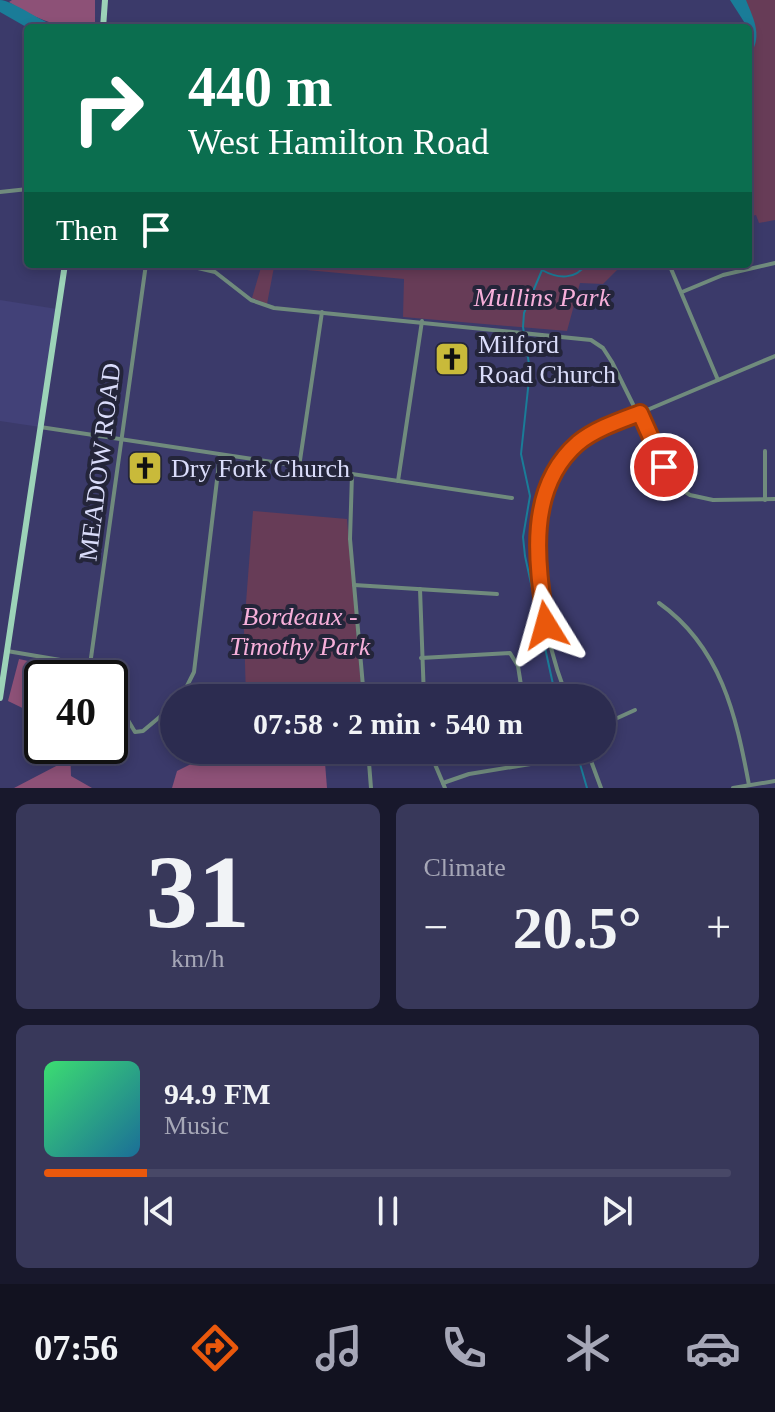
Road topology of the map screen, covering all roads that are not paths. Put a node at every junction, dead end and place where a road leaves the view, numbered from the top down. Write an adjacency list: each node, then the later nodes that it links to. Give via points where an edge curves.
1 (105, 0): 2 (main road)
2 (103, 24)
3 (24, 189): 4 (street)
4 (0, 192)
5 (775, 263): 10 (street, via 723,275)
6 (64, 268): 16 (main road)
7 (145, 268): 17 (street, MEADOW ROAD)
8 (198, 268): 11 (street, via 215,272 261,305)
9 (671, 268): 10 (street)
10 (682, 292): 14 (street)
11 (322, 312): 12 (street); 20 (street)
12 (422, 321): 15 (street, via 583,337 599,344); 22 (street)
13 (775, 356): 14 (street)
14 (718, 380): 15 (street)
15 (640, 413): 25 (street, via 679,488 701,499); 38 (street, via 579,443 549,481 541,505 540,587)
16 (40, 427): 17 (street); 30 (main road)
17 (121, 438): 19 (street); 33 (street, MEADOW ROAD)
18 (765, 451): 25 (street)
19 (220, 455): 20 (street); 34 (street, via 194,672)
20 (299, 467): 21 (street)
21 (352, 474): 22 (street); 26 (street)
22 (397, 482): 23 (street)
23 (512, 498)
24 (775, 499): 25 (street)
25 (765, 500)
26 (354, 585): 27 (street); 35 (street)
27 (420, 588): 28 (street); 31 (street)
28 (497, 594)
29 (659, 603): 49 (street, via 684,623 723,679)
30 (7, 651): 32 (street); 39 (main road)
31 (421, 658): 36 (street); 37 (street, via 510,653)
32 (60, 660)
33 (91, 660)
34 (188, 684)
35 (363, 684)
36 (423, 684)
37 (521, 684)
38 (562, 684)
39 (0, 698)
40 (635, 710): 42 (street)
41 (160, 717): 43 (street, via 135,732)
42 (616, 719)
43 (128, 720)
44 (369, 764): 51 (street)
45 (435, 764): 50 (street)
46 (531, 764): 50 (street, via 469,774)
47 (592, 764): 52 (street)
48 (775, 781): 49 (street)
49 (749, 785): 53 (street)
50 (444, 786)
51 (371, 788)
52 (601, 788)
53 (733, 788)

